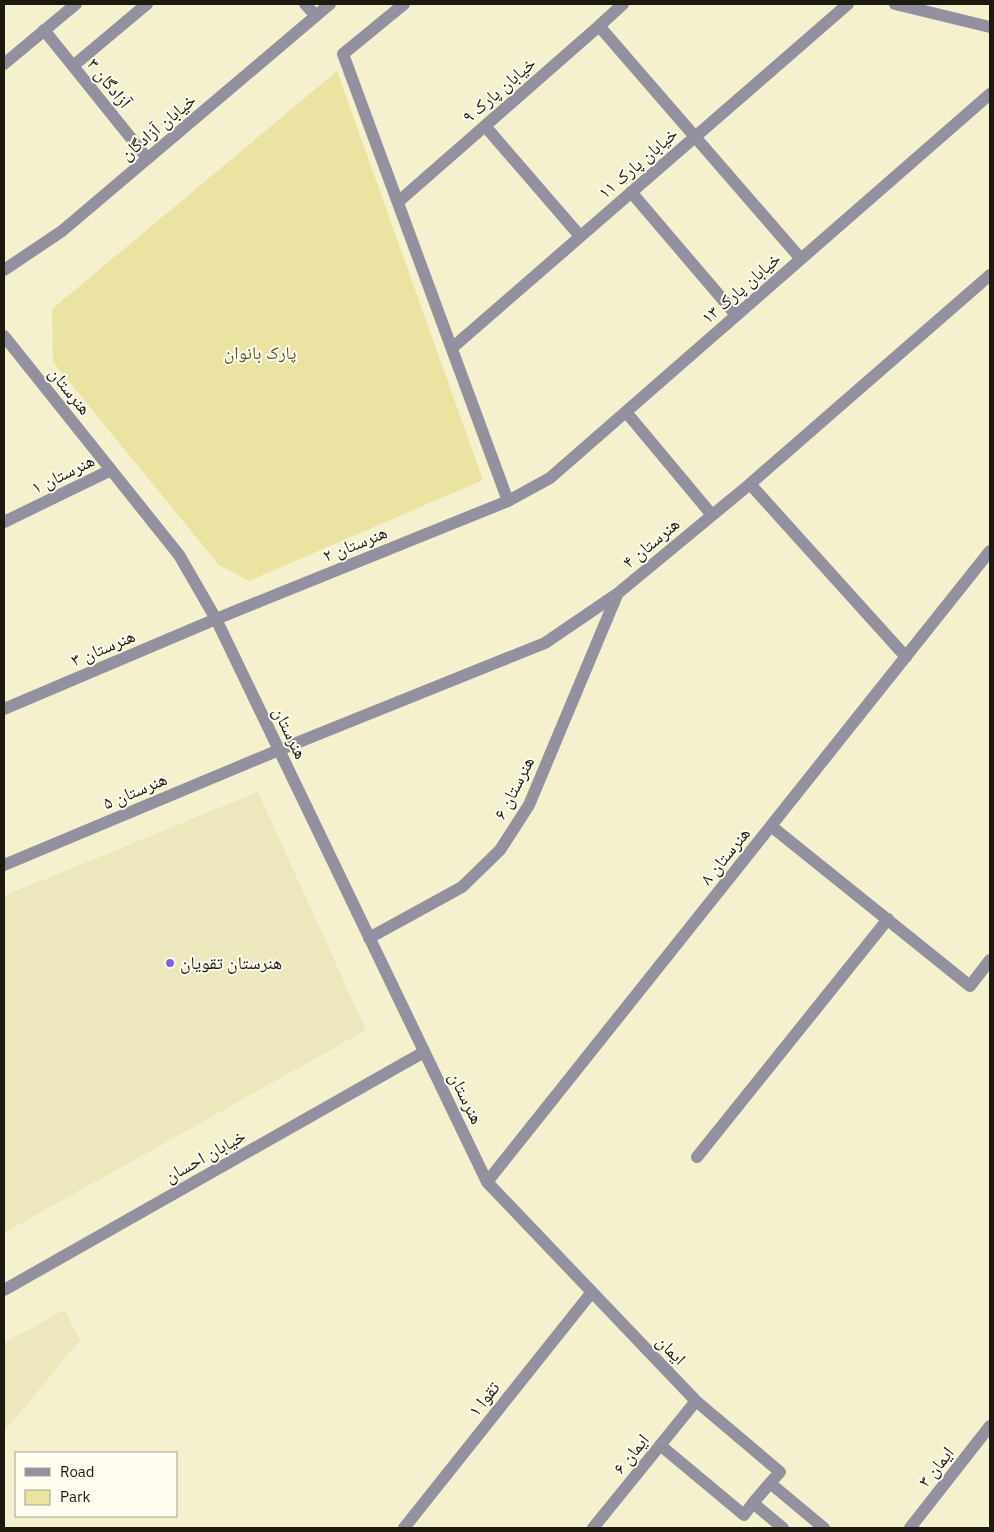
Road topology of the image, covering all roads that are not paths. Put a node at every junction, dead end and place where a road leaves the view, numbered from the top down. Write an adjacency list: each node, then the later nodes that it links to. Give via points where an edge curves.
1 (76, 4): 12 (street)
2 (147, 4): 14 (street)
3 (305, 4): 9 (street)
4 (330, 4): 9 (street, خیابان آزادگان)
5 (404, 4): 20 (street, via 343,54)
6 (622, 4): 10 (street, خیابان پارک ۹)
7 (848, 4): 17 (street, خیابان پارک ۱۱)
8 (895, 4): 11 (street)
9 (316, 16): 18 (street, خیابان آزادگان)
10 (599, 26): 16 (street, خیابان پارک ۹); 17 (street)
11 (990, 27)
12 (44, 30): 13 (street); 14 (street, آزادگان ۳)
13 (4, 64)
14 (73, 66): 18 (street, آزادگان ۳)
15 (990, 94): 22 (street, خیابان پارک ۱۳)
16 (485, 126): 20 (street, خیابان پارک ۹); 21 (street)
17 (695, 137): 19 (street, خیابان پارک ۱۱); 22 (street)
18 (147, 158): 23 (street, خیابان آزادگان, via 62,231)
19 (631, 192): 21 (street, خیابان پارک ۱۱); 25 (street)
20 (398, 202): 27 (street)
21 (580, 236): 27 (street, خیابان پارک ۱۱)
22 (801, 259): 25 (street, خیابان پارک ۱۳)
23 (4, 270)
24 (990, 275): 30 (street, هنرستان ۴)
25 (736, 315): 28 (street, خیابان پارک ۱۳)
26 (4, 336): 29 (street, هنرستان)
27 (452, 348): 31 (street)
28 (626, 412): 31 (street, خیابان پارک ۱۳, via 550,478); 32 (street)
29 (111, 470): 33 (street, هنرستان ۱); 36 (street, هنرستان, via 179,555)
30 (750, 484): 32 (street, هنرستان ۴); 37 (street)
31 (508, 501): 36 (street, هنرستان ۲)
32 (712, 515): 35 (street, هنرستان ۴)
33 (4, 522)
34 (990, 551): 37 (street, هنرستان ۸)
35 (617, 594): 39 (street, هنرستان ۴, via 544,643); 43 (street, هنرستان ۶, via 529,805 500,850 462,887)
36 (216, 619): 38 (street, هنرستان ۳); 39 (street, هنرستان)
37 (906, 657): 40 (street, هنرستان ۸)
38 (4, 708)
39 (279, 750): 41 (street, هنرستان ۵); 43 (street, هنرستان)
40 (771, 826): 42 (street); 47 (street, هنرستان ۸)
41 (4, 865)
42 (888, 919): 44 (street, via 970,986); 46 (street)
43 (369, 938): 45 (street, هنرستان)
44 (990, 960)
45 (424, 1052): 47 (street, هنرستان); 48 (street, خیابان احسان)
46 (698, 1157)
47 (487, 1182): 49 (street, ایمان)
48 (4, 1290)
49 (592, 1292): 50 (street, ایمان); 55 (street, تقوا ۱)
50 (696, 1401): 52 (street, ایمان ۶); 53 (street, ایمان, via 780,1472)
51 (990, 1426): 59 (street, ایمان ۳)
52 (660, 1445): 54 (street, via 744,1515); 56 (street, ایمان ۶)
53 (770, 1484): 54 (street); 58 (street)
54 (753, 1503): 57 (street)
55 (404, 1528)
56 (593, 1528)
57 (783, 1528)
58 (824, 1528)
59 (910, 1528)

